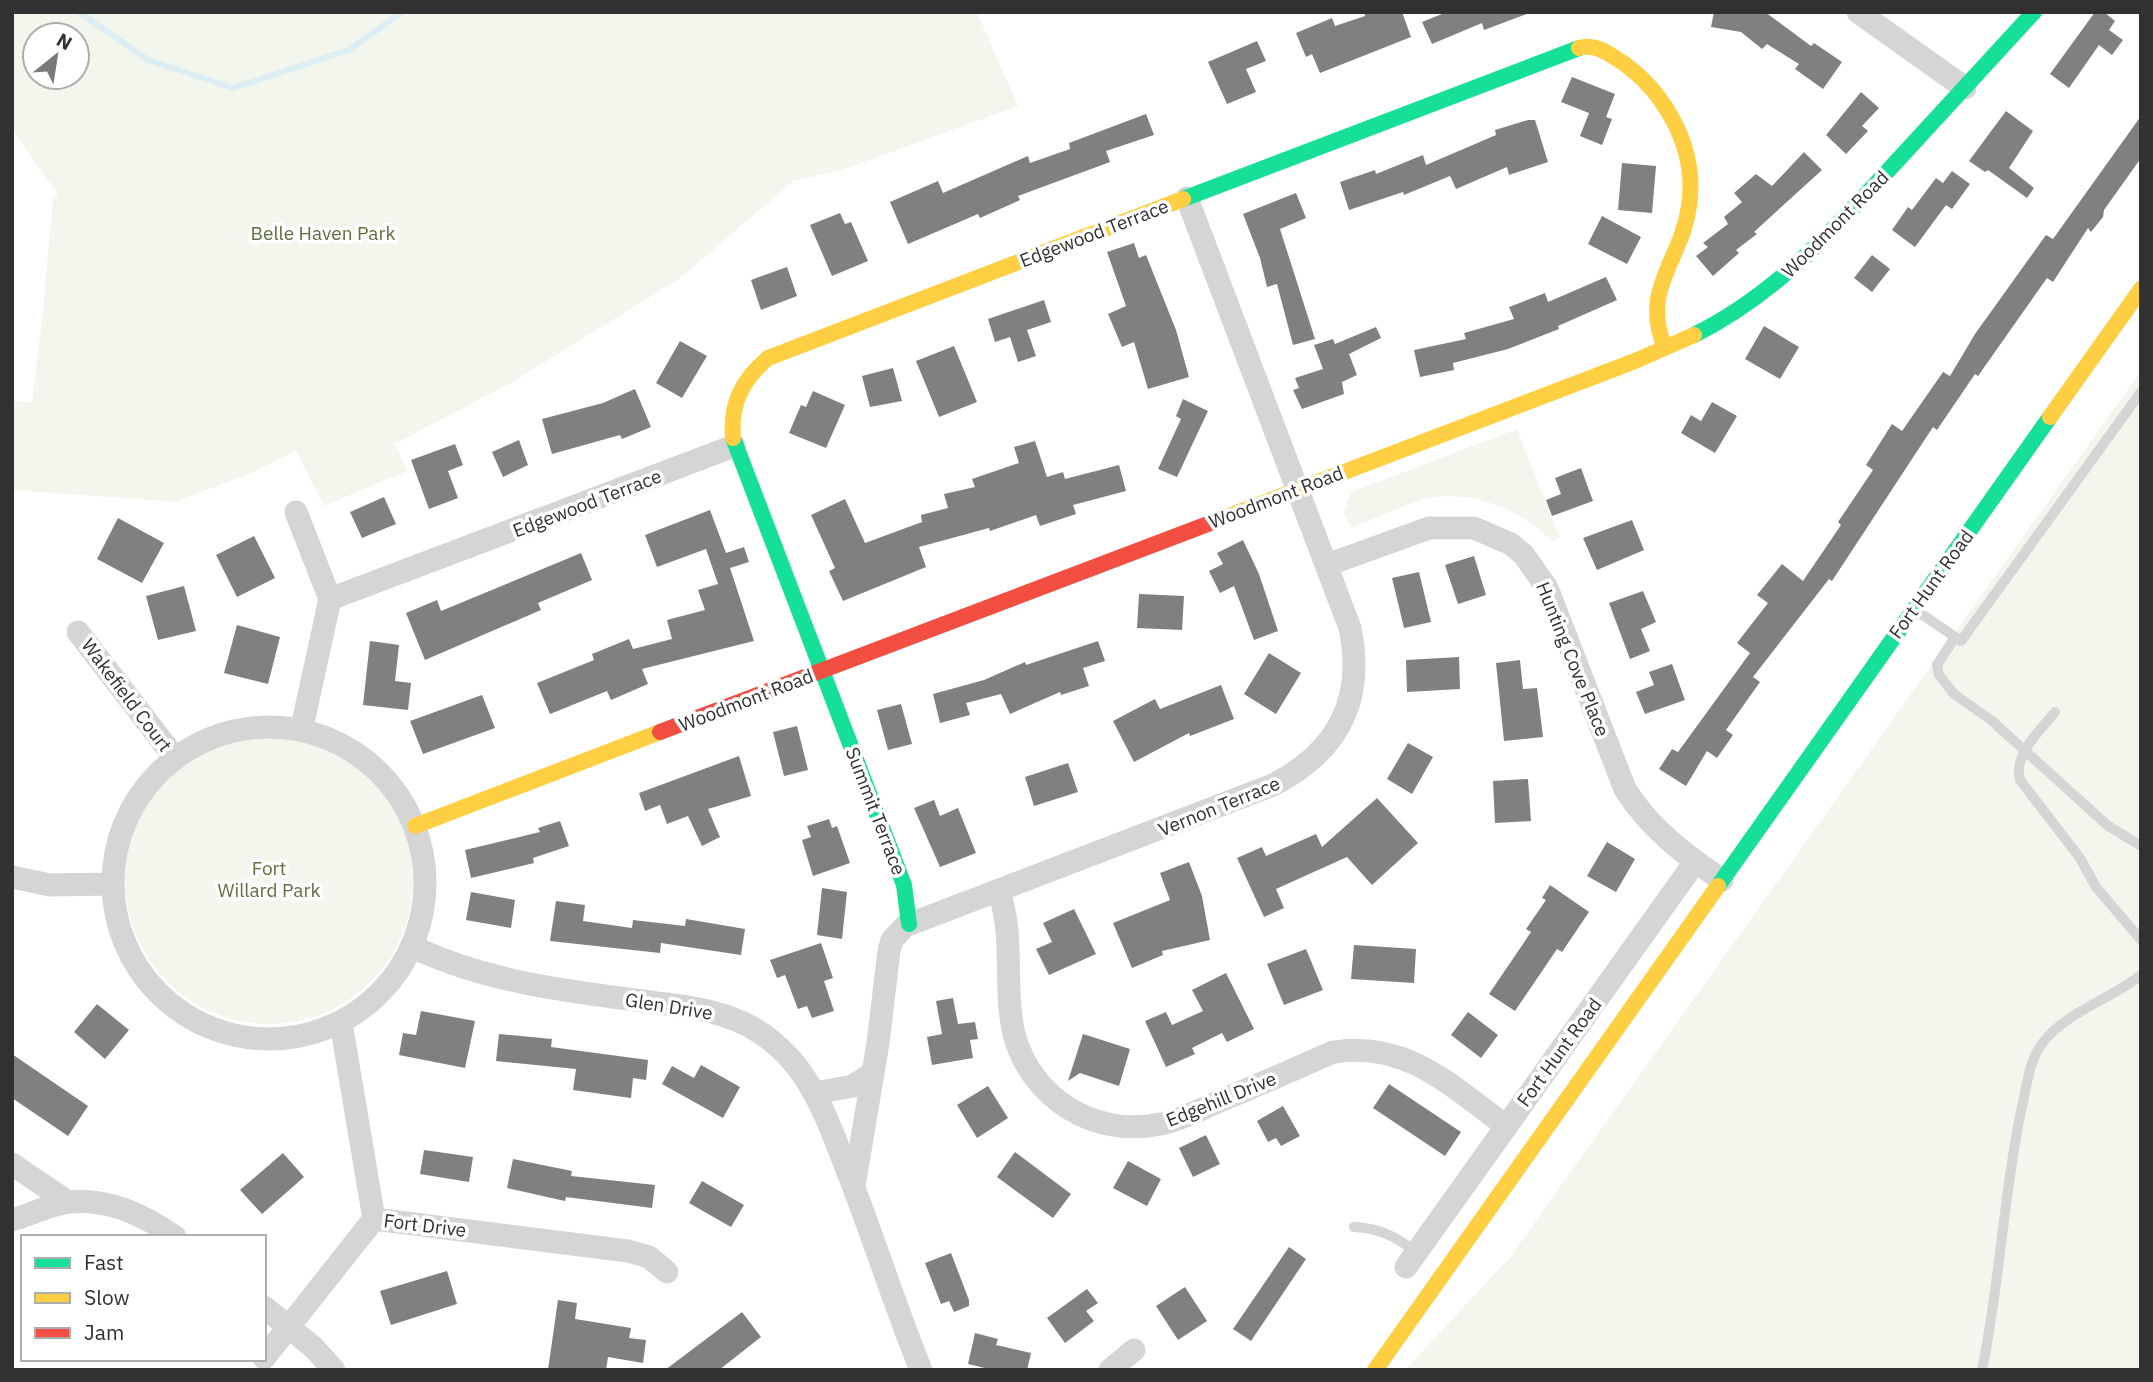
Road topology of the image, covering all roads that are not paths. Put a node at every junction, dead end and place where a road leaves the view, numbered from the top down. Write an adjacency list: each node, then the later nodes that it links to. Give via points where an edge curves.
1 (1858, 12): 3 (street)
2 (2034, 12): 3 (street, Woodmont Road)
3 (1965, 88): 6 (street, Woodmont Road, via 1824,241 1777,283 1736,312)
4 (1187, 198): 6 (street, Edgewood Terrace, via 1566,52 1594,47 1607,52 1657,95 1676,123 1689,160 1687,221 1655,304 1655,320); 8 (street, Edgewood Terrace, via 768,358 752,370 734,399 730,420); 9 (street, Vernon Terrace)
5 (2141, 289): 13 (street, Fort Hunt Road)
6 (1665, 348): 9 (street, Woodmont Road)
7 (2141, 392): 15 (lane)
8 (734, 446): 12 (street, Edgewood Terrace); 16 (street, Summit Terrace)
9 (1299, 489): 11 (street, Vernon Terrace); 16 (street, Woodmont Road)
10 (296, 512): 12 (street)
11 (1327, 565): 23 (street, Hunting Cove Place, via 1414,532 1454,526 1493,534 1524,555 1547,588 1625,789 1648,822); 27 (street, Vernon Terrace, via 1350,628 1355,673 1343,719 1315,758 1273,785)
12 (330, 599): 18 (street)
13 (1913, 608): 15 (lane); 25 (street, Fort Hunt Road)
14 (78, 632): 20 (street, Wakefield Court)
15 (1958, 639): 19 (lane, via 1937,665 1947,687)
16 (823, 671): 21 (street, Woodmont Road); 28 (street, Summit Terrace, via 905,885)
17 (2055, 712): 19 (lane)
18 (302, 727): 20 (street, via 232,731); 21 (street, via 336,741 370,763 396,791)
19 (2026, 750): 22 (lane, via 2107,825); 29 (lane, via 2017,769 2028,794)
20 (175, 758): 26 (street, via 147,784 128,816 118,843)
21 (415, 826): 30 (street, via 423,843 425,875 424,905)
22 (2141, 846)
23 (1695, 862): 25 (street); 35 (street, Fort Hunt Road)
24 (12, 877): 26 (street, via 50,885)
25 (1722, 880): 44 (street, Fort Hunt Road)
26 (113, 884): 32 (street, via 117,918 132,956 177,1011 223,1032 261,1039 307,1034)
27 (999, 892): 28 (street, Vernon Terrace); 35 (street, Edgehill Drive, via 1006,914 1012,1023 1021,1056 1046,1092 1084,1117 1121,1127 1162,1124 1333,1052 1353,1049 1391,1052 1426,1068)
28 (909, 924): 33 (street, via 892,940 889,951)
29 (2141, 940)
30 (413, 947): 32 (street, via 377,996); 34 (street, Glen Drive, via 470,971 527,985 691,1007 730,1017 774,1043 801,1069)
31 (2141, 975): 54 (lane, via 2121,992 2057,1028 2033,1058 2011,1160)
32 (341, 1023): 39 (street, Fort Drive)
33 (873, 1073): 34 (street, via 853,1086); 37 (street)
34 (815, 1093): 37 (street, Glen Drive)
35 (1506, 1126): 43 (street, Fort Hunt Road)
36 (12, 1164): 38 (street)
37 (853, 1186): 51 (street, Glen Drive)
38 (68, 1202): 40 (street); 42 (street, via 127,1210)
39 (374, 1219): 45 (street, Fort Drive, via 628,1251 649,1257); 47 (street)
40 (12, 1220)
41 (1354, 1227): 43 (lane, via 1401,1239)
42 (171, 1235)
43 (1416, 1255): 44 (street)
44 (1451, 1261): 53 (street, Fort Hunt Road)
45 (667, 1272)
46 (266, 1309): 47 (street)
47 (289, 1327): 49 (street); 50 (street)
48 (1134, 1350): 52 (street)
49 (266, 1356)
50 (334, 1370)
51 (921, 1370)
52 (1110, 1370)
53 (1375, 1370)
54 (1982, 1370)

